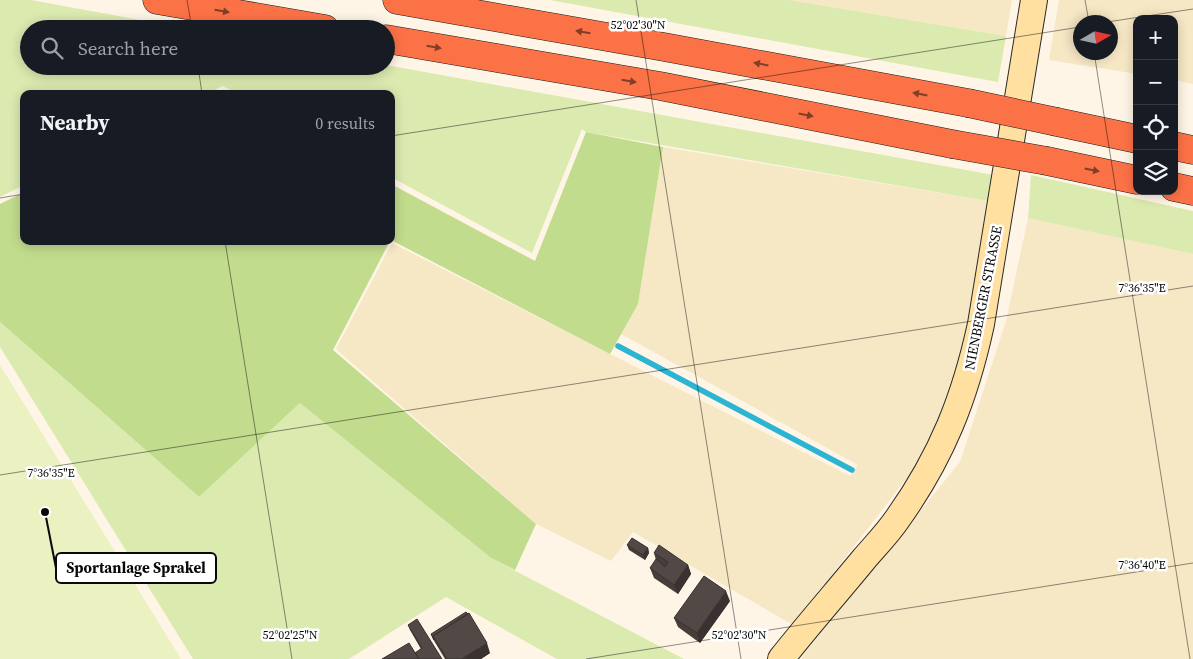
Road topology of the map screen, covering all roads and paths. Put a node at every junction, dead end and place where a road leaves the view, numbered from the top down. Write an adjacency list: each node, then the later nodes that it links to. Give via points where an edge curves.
1 (157, 0): 4 (highway, one-way to 4)
2 (397, 0): 6 (highway, one-way to 2, bridge, via 968,103)
3 (1034, 0): 12 (street, NIENBERGER STRASSE, via 981,324 962,396 938,453 897,520)
4 (273, 20)
5 (395, 41): 9 (highway, one-way to 9, bridge, via 660,86)
6 (1133, 138)
7 (1178, 147): 8 (highway)
8 (1193, 150)
9 (1133, 179)
10 (1178, 188): 11 (highway)
11 (1193, 191)
12 (781, 659)

